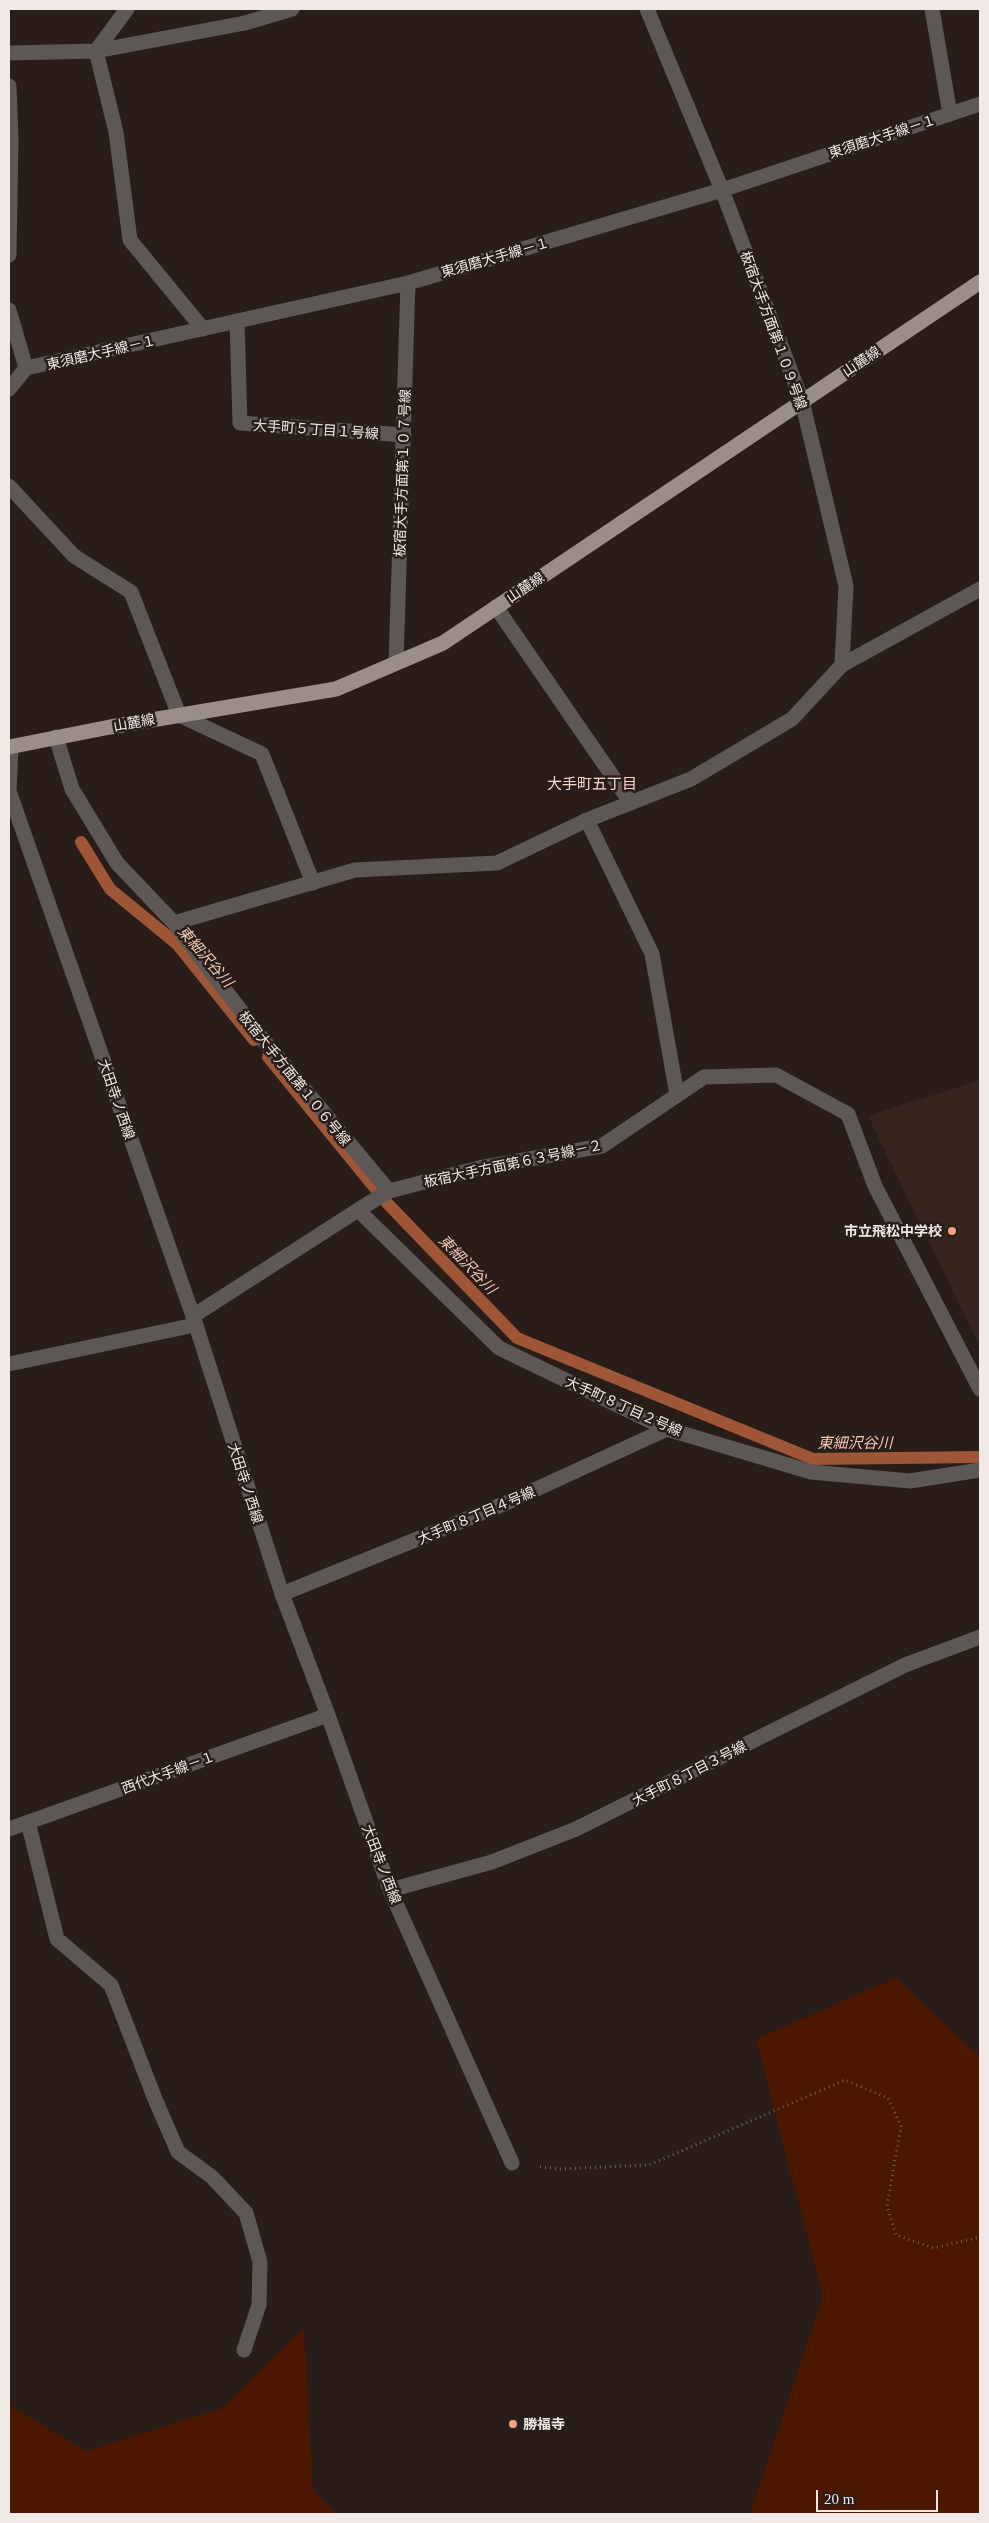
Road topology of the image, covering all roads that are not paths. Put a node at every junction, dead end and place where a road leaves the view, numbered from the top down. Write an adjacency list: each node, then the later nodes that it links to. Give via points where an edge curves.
1 (128, 9): 5 (street)
2 (292, 9): 5 (street, via 245,23)
3 (647, 9): 11 (street, 板宿大手方面第１０９号線)
4 (932, 9): 9 (street)
5 (96, 51): 6 (street); 17 (street, via 116,132 130,240)
6 (9, 53)
7 (9, 86): 10 (street)
8 (980, 104): 9 (street, 東須磨大手線－１)
9 (950, 114): 11 (street, 東須磨大手線－１)
10 (10, 139): 12 (street)
11 (722, 190): 14 (street, 東須磨大手線－１); 20 (street, 板宿大手方面第１０９号線)
12 (9, 255)
13 (980, 282): 20 (main road, 山麓線)
14 (408, 283): 16 (street, 東須磨大手線－１); 21 (street, 板宿大手方面第１０７号線)
15 (9, 310): 18 (street)
16 (237, 321): 17 (street, 東須磨大手線－１); 21 (street, 大手町５丁目１号線, via 240,423)
17 (203, 329): 18 (street, 東須磨大手線－１)
18 (26, 368): 19 (street, 東須磨大手線－１)
19 (9, 389)
20 (802, 401): 24 (main road, 山麓線); 26 (street, 板宿大手方面第１０９号線, via 846,586)
21 (404, 435): 25 (street, 板宿大手方面第１０７号線)
22 (9, 486): 27 (street, via 74,556 131,592)
23 (980, 589): 26 (street)
24 (496, 607): 25 (main road, 山麓線, via 443,643); 31 (street)
25 (396, 663): 27 (main road, 山麓線, via 336,688)
26 (842, 665): 31 (street, via 792,719 691,779)
27 (179, 715): 28 (main road, 山麓線); 33 (street, via 262,754)
28 (56, 737): 29 (main road, 山麓線); 34 (street, 板宿大手方面第１０６号線, via 72,789 117,863)
29 (10, 747): 30 (street)
30 (9, 791): 38 (street, 大田寺ノ西線)
31 (631, 803): 32 (street)
32 (587, 820): 33 (street, via 498,863 355,870); 35 (street, via 652,954)
33 (313, 883): 34 (street)
34 (174, 923): 36 (street, 板宿大手方面第１０６号線, via 261,1037)
35 (677, 1095): 36 (street, 板宿大手方面第６３号線－２, via 602,1146 479,1168); 40 (street, 板宿大手方面第６３号線－２, via 704,1077 776,1075 848,1114 875,1186)
36 (387, 1192): 37 (street, 板宿大手方面第６３号線－２)
37 (360, 1209): 38 (street); 41 (street, 大手町８丁目２号線, via 499,1348)
38 (194, 1321): 39 (street); 43 (street, 大田寺ノ西線)
39 (9, 1364)
40 (980, 1389)
41 (668, 1429): 42 (street, 大手町８丁目２号線, via 811,1472 910,1481); 43 (street, 大手町８丁目４号線, via 506,1503)
42 (980, 1470)
43 (282, 1594): 45 (street, 大田寺ノ西線)
44 (980, 1637): 48 (street, 大手町８丁目３号線, via 905,1665 576,1830 492,1862)
45 (328, 1715): 46 (street, 西代大手線－１); 48 (street, 大田寺ノ西線)
46 (28, 1822): 47 (street, 西代大手線－１); 50 (street, via 57,1939 110,1985 178,2152 212,2177 246,2213 260,2262 259,2305)
47 (9, 1829)
48 (390, 1890): 49 (street, 大田寺ノ西線)
49 (512, 2163)
50 (244, 2350)

